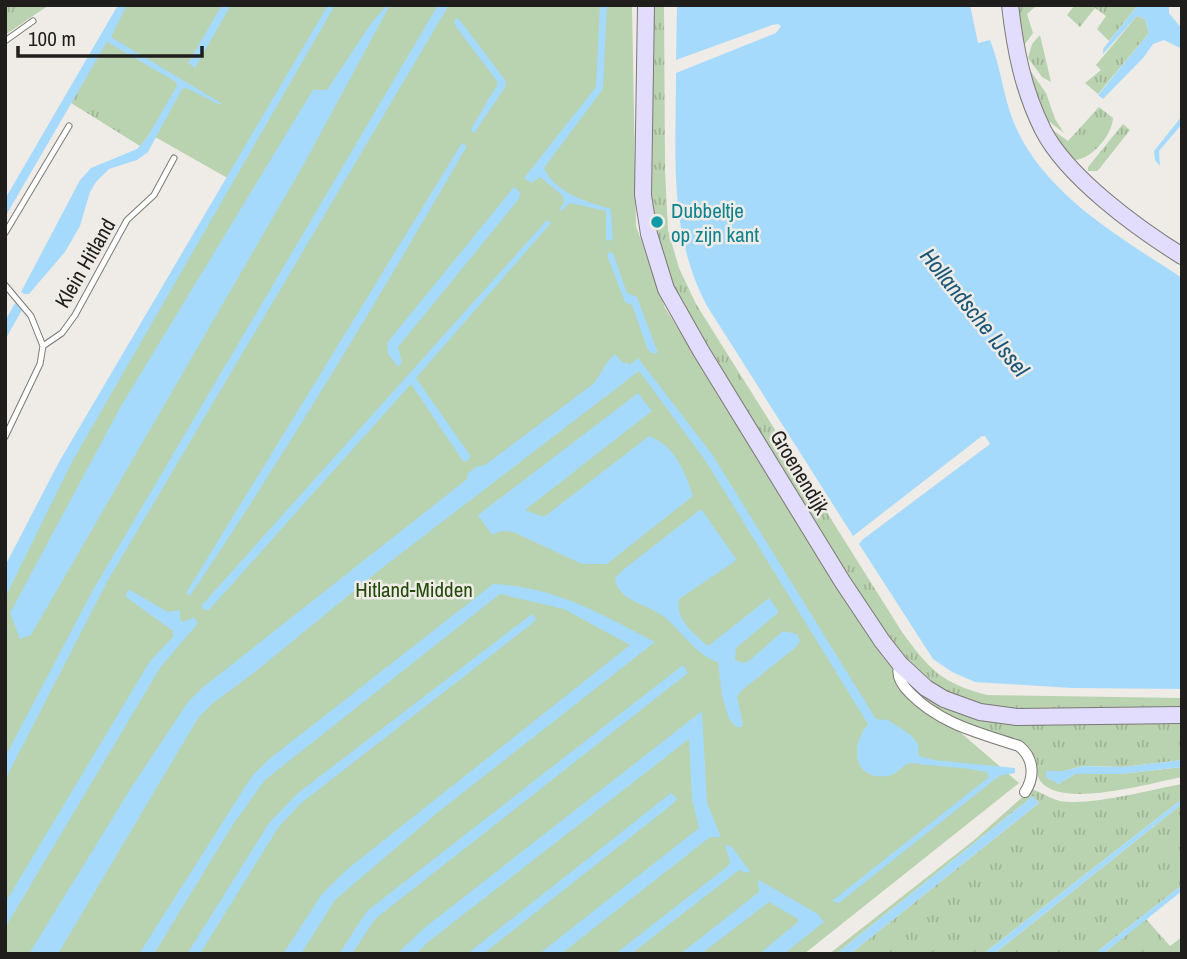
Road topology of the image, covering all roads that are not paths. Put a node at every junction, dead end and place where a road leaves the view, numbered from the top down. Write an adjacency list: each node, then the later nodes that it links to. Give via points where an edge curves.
1 (646, 5): 12 (street, Groenendijk, via 642,195 666,289 842,582)
2 (1010, 5): 8 (street, via 1024,82 1044,132 1057,151 1119,211)
3 (33, 21): 4 (lane)
4 (5, 41)
5 (69, 126): 7 (lane)
6 (174, 158): 10 (lane, Klein Hitland, via 154,195 127,220 62,333)
7 (5, 233)
8 (1182, 256)
9 (5, 285): 10 (lane, Klein Hitland, via 31,316)
10 (43, 346): 11 (lane, via 40,364)
11 (5, 437)
12 (900, 664): 13 (street, Groenendijk, via 944,699 996,715); 14 (street, via 898,678 932,712 1025,751 1032,770)
13 (1182, 716)
14 (1025, 792)

